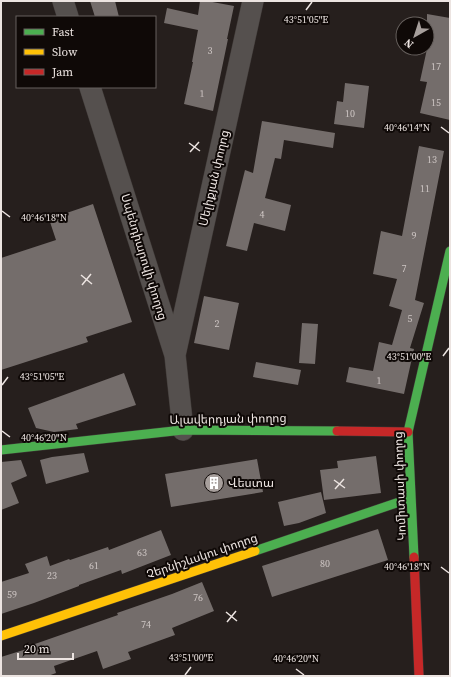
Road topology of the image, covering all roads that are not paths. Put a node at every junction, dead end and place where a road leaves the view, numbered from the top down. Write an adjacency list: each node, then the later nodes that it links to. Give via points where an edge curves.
1 (63, 1): 3 (street)
2 (253, 1): 6 (street, Մելիքյան փողոց)
3 (68, 16)
4 (90, 88): 6 (street, Սպենդիարովի փողոց)
5 (450, 251): 8 (street, Կոմիտասի փողոց)
6 (175, 355): 7 (street, Սպենդիարովի փողոց)
7 (183, 430): 8 (street, Ալավերդյան փողոց); 9 (street, Ալավերդյան փողոց)
8 (408, 432): 10 (street, Կոմիտասի փողոց)
9 (1, 450)
10 (411, 498): 11 (street, Չերնիշևսկու փողոց); 12 (street, Կոմիտասի փողոց)
11 (1, 636)
12 (420, 676)

